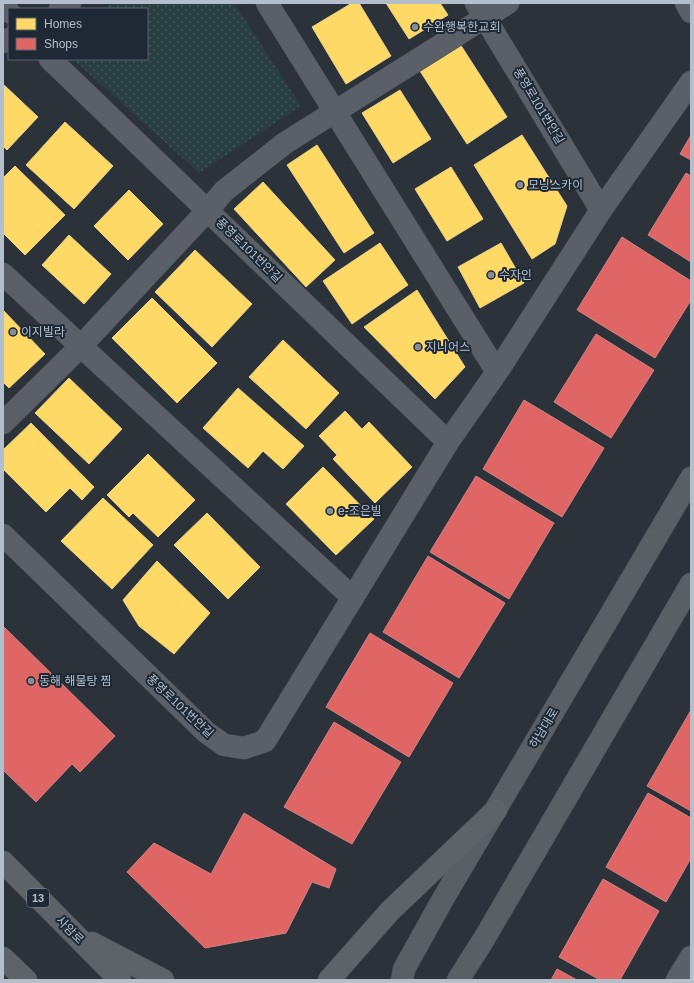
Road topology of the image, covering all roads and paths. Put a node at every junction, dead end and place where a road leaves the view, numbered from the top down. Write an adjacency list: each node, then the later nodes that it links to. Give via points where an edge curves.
1 (267, 3): 8 (street)
2 (508, 3): 4 (street)
3 (686, 3): 5 (street)
4 (480, 10): 8 (street); 10 (street, 풍영로101번안길)
5 (691, 12)
6 (51, 60): 9 (street, 풍영로101번안길)
7 (691, 82): 10 (street, 풍영로101번안길)
8 (334, 113): 9 (street, via 247,172 224,191); 13 (street)
9 (208, 210): 12 (street); 15 (street, 풍영로101번안길)
10 (601, 210): 13 (street, 풍영로101번안길)
11 (3, 274): 12 (street)
12 (81, 346): 14 (street); 19 (street)
13 (496, 372): 15 (street, 풍영로101번안길)
14 (3, 423)
15 (448, 442): 19 (street, 풍영로101번안길)
16 (691, 478): 20 (main road, 하남대로)
17 (3, 535): 19 (street, 풍영로101번안길, via 206,732 224,745 244,748 265,741)
18 (691, 584): 30 (main road)
19 (354, 598)
20 (496, 810): 28 (main road, via 390,911); 29 (main road, 하남대로, via 404,969)
21 (3, 862): 22 (main road, 사암로 / 13)
22 (74, 933): 26 (main road, 사암로 / 13); 27 (main road)
23 (691, 957): 31 (street)
24 (3, 958): 25 (main road)
25 (26, 980)
26 (120, 980)
27 (163, 980)
28 (330, 980)
29 (402, 980)
30 (458, 980)
31 (677, 980)

